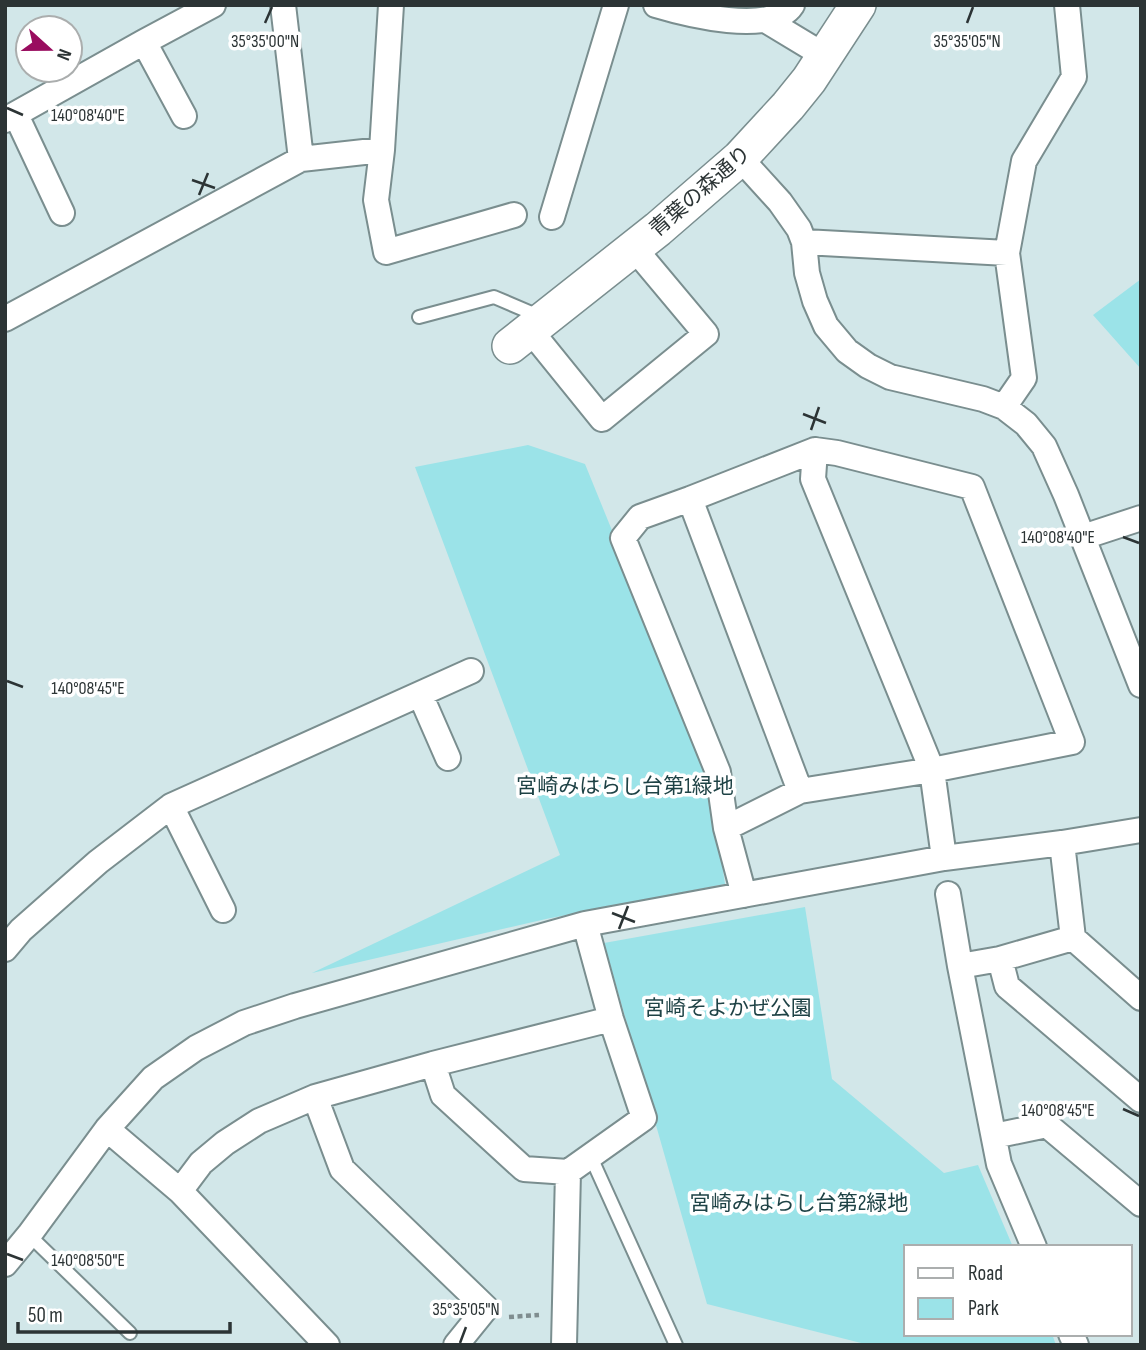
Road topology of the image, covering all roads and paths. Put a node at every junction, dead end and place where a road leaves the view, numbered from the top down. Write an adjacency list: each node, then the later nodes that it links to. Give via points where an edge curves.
1 (213, 5): 10 (street)
2 (282, 5): 16 (street)
3 (391, 5): 14 (street)
4 (615, 5): 19 (street)
5 (656, 5): 9 (street, via 722,20)
6 (792, 5): 9 (street)
7 (858, 5): 11 (street, 青葉の森通り)
8 (1067, 5): 22 (street, via 1074,77 1024,161)
9 (766, 21): 11 (street)
10 (144, 42): 12 (street); 13 (street)
11 (825, 56): 15 (street, 青葉の森通り, via 788,106)
12 (184, 116)
13 (11, 118): 17 (street)
14 (382, 149): 16 (street); 18 (street, via 376,200 386,252)
15 (740, 158): 20 (street, via 790,215); 21 (street, 青葉の森通り)
16 (301, 159): 24 (street)
17 (62, 213)
18 (514, 215)
19 (552, 217)
20 (804, 242): 22 (street); 26 (street, via 815,301 826,326 847,351 890,377)
21 (634, 247): 25 (street, 青葉の森通り); 25 (street, via 706,334 602,419)
22 (1006, 253): 26 (street, via 1024,378)
23 (419, 317): 25 (lane, via 494,297)
24 (5, 319)
25 (528, 332)
26 (1004, 407): 30 (street, via 1044,446)
27 (815, 450): 28 (street); 35 (street, via 813,479); 35 (street, via 972,487 1072,742)
28 (690, 499): 36 (street); 38 (street, via 640,517 624,538 718,772)
29 (1141, 518): 30 (street)
30 (1083, 537): 32 (street)
31 (471, 671): 33 (street)
32 (1141, 685)
33 (420, 694): 34 (street); 37 (street)
34 (448, 758)
35 (932, 770): 36 (street); 41 (street)
36 (800, 791): 38 (street)
37 (171, 806): 44 (street); 47 (street, via 98,862)
38 (726, 828): 43 (street)
39 (1141, 830): 40 (street)
40 (1062, 843): 41 (street); 46 (street)
41 (944, 858): 43 (street)
42 (948, 894): 49 (street)
43 (744, 895): 45 (street)
44 (223, 910)
45 (585, 924): 51 (street); 55 (street, via 244,1023 153,1078)
46 (1073, 938): 48 (street); 50 (street)
47 (5, 949)
48 (1000, 959): 49 (street); 54 (street, via 1007,986)
49 (960, 966): 56 (street)
50 (1141, 998)
51 (611, 1019): 52 (street); 57 (street, via 644,1118)
52 (433, 1064): 53 (street); 58 (street, via 443,1095 524,1169)
53 (315, 1097): 59 (street, via 259,1121 225,1143 201,1163); 64 (street, via 342,1169)
54 (1141, 1100)
55 (107, 1129): 59 (street); 61 (street)
56 (994, 1136): 60 (street, via 1047,1125); 62 (street, via 999,1164)
57 (590, 1155): 58 (street); 70 (lane)
58 (568, 1172): 65 (street)
59 (180, 1191): 67 (street)
60 (1141, 1204)
61 (29, 1235): 63 (street); 66 (lane)
62 (1033, 1245)
63 (8, 1255)
64 (486, 1308): 65 (path, via 498,1318); 68 (street)
65 (564, 1313): 69 (street)
66 (130, 1333)
67 (327, 1345)
68 (456, 1345)
69 (564, 1345)
70 (676, 1345)

